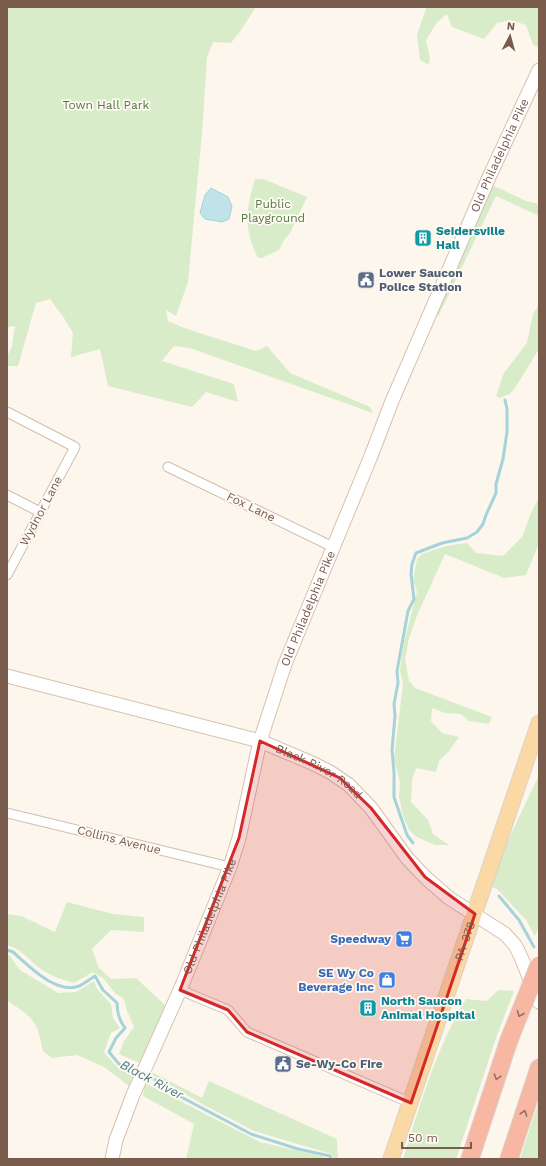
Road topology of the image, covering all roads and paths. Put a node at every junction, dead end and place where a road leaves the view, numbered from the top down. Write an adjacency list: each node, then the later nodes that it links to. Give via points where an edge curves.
1 (539, 70): 6 (street, Old Philadelphia Pike, via 490,175 392,401)
2 (7, 412): 5 (street, Wydnor Lane, via 75,447)
3 (168, 467): 6 (street, Fox Lane)
4 (7, 495): 5 (street)
5 (40, 512): 7 (street, Wydnor Lane)
6 (333, 547): 10 (street, Old Philadelphia Pike, via 285,664)
7 (7, 574)
8 (7, 676): 10 (street, Black River Road)
9 (539, 723): 13 (main road, PA-378)
10 (260, 741): 12 (street, Old Philadelphia Pike, via 239,838); 13 (street, Black River Road, via 327,770 349,785 371,808 407,858 425,877)
11 (7, 813): 12 (street, Collins Avenue)
12 (230, 867): 15 (street, Old Philadelphia Pike)
13 (475, 914): 16 (street, Black River Road, via 494,925 515,945); 18 (main road, PA-378)
14 (539, 965): 21 (highway, one-way to 21, bridge, via 509,1040)
15 (180, 990): 18 (street, via 228,1010 247,1032); 19 (street, Old Philadelphia Pike, via 140,1079 116,1140)
16 (539, 1002)
17 (539, 1068): 22 (highway, one-way to 17)
18 (411, 1103): 20 (main road, PA-378)
19 (112, 1159)
20 (391, 1159)
21 (470, 1159)
22 (509, 1159)

